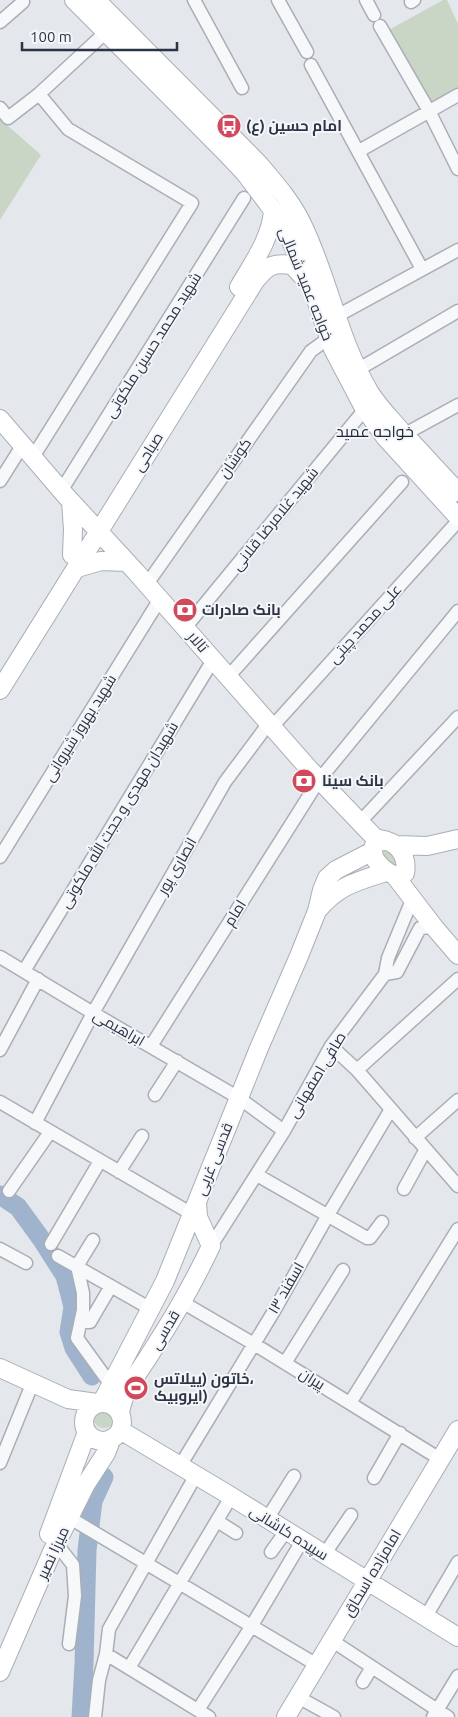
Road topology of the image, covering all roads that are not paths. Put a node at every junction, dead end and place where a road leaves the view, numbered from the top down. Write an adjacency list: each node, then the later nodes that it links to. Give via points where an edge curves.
1 (74, 0): 8 (street, خواجه عمید شمالی)
2 (96, 0): 23 (street, خواجه عمید شمالی, via 258,163 291,204 303,226)
3 (278, 0): 14 (street)
4 (366, 0): 12 (street)
5 (198, 1): 9 (street)
6 (23, 2): 7 (street)
7 (0, 22)
8 (106, 32): 10 (street); 17 (street, خواجه عمید شمالی, via 238,166)
9 (242, 88)
10 (39, 94): 13 (street); 30 (street, via 68,129 192,203)
11 (458, 95): 12 (street)
12 (429, 112): 14 (street); 15 (street)
13 (4, 113)
14 (359, 151): 19 (street)
15 (458, 169)
16 (244, 198): 34 (street, شهید محمد حسین ملکوتی)
17 (273, 211): 20 (street, خواجه عمید شمالی, via 288,234); 21 (street, صباحی, via 266,239)
18 (458, 250): 19 (street)
19 (422, 268): 23 (street)
20 (313, 291): 21 (street, صباحی, via 292,265 279,263 265,268); 24 (street, خواجه عمید شمالی)
21 (232, 308): 36 (street, صباحی)
22 (458, 311): 25 (street)
23 (337, 316): 25 (street, خواجه عمید شمالی)
24 (329, 338): 27 (street, خواجه عمید شمالی); 39 (street, کوشان, via 311,351)
25 (359, 369): 29 (street, خواجه عمید شمالی)
26 (458, 406): 29 (street)
27 (365, 409): 29 (street, خواجه عمید شمالی); 42 (street, شهید غلامرضا قلانی)
28 (0, 419): 30 (street, تالار)
29 (396, 433): 33 (street, خواجه عمید شمالی); 35 (street, خواجه عمید شمالی)
30 (27, 451): 31 (street); 34 (street, تالار)
31 (0, 481)
32 (402, 482): 45 (street)
33 (458, 492)
34 (66, 497): 36 (street, تالار); 37 (street, via 73,529)
35 (458, 519): 48 (street, علی محمد چیتی)
36 (95, 528): 37 (street, صباحی); 38 (street, تالار)
37 (74, 561): 38 (street); 44 (street, صباحی); 46 (street, صباحی)
38 (127, 562): 39 (street, تالار)
39 (146, 584): 40 (street, تالار)
40 (160, 599): 42 (street, تالار); 54 (street, شهید بهروز شیروانی)
41 (458, 611): 49 (street, امام)
42 (185, 628): 43 (street, تالار)
43 (213, 660): 45 (street, تالار); 62 (street, شهیدان مهدی و حجت الله ملکوتی)
44 (0, 673)
45 (228, 677): 48 (street, تالار)
46 (0, 690)
47 (458, 717): 50 (street)
48 (270, 725): 49 (street, تالار); 66 (street, انصاری پور, via 225,782)
49 (319, 780): 50 (street, تالار); 67 (street, امام)
50 (360, 822): 53 (street, تالار)
51 (456, 840): 52 (street, via 427,846); 55 (street, قدسی غربی)
52 (396, 845): 53 (street, via 379,838); 55 (street, via 403,854)
53 (375, 846): 55 (street, تالار, via 376,860); 57 (street, قدسی غربی, via 327,878)
54 (0, 857)
55 (398, 870): 56 (street); 57 (street, قدسی غربی, via 344,887 327,898); 59 (street)
56 (412, 900): 58 (street); 63 (street, صافی اصفهانی, via 388,958)
57 (317, 911): 73 (street, قدسی غربی)
58 (434, 927): 60 (street); 63 (street, via 420,928 397,972)
59 (458, 939)
60 (458, 955)
61 (0, 957): 62 (street, ابراهیمی)
62 (24, 971): 64 (street, ابراهیمی)
63 (385, 974): 68 (street, صافی اصفهانی)
64 (38, 979): 66 (street, ابراهیمی); 69 (street)
65 (458, 979): 71 (street)
66 (93, 1013): 67 (street, ابراهیمی); 77 (street, انصاری پور)
67 (151, 1046): 70 (street, ابراهیمی)
68 (332, 1046): 71 (street); 78 (street, صافی اصفهانی)
69 (0, 1050)
70 (177, 1061): 72 (street); 73 (street, ابراهیمی)
71 (357, 1070): 76 (street)
72 (155, 1095)
73 (239, 1098): 78 (street, ابراهیمی); 89 (street, قدسی غربی)
74 (458, 1100): 81 (street)
75 (2, 1108): 77 (street)
76 (391, 1110): 81 (street); 90 (street, اسفند ۱۳)
77 (36, 1123): 79 (street)
78 (284, 1131): 85 (street, صافی اصفهانی)
79 (50, 1132): 83 (street); 88 (street)
80 (142, 1136): 84 (street)
81 (416, 1138): 82 (street)
82 (426, 1150): 86 (street); 87 (street)
83 (100, 1161): 84 (street); 94 (street)
84 (119, 1172): 89 (street)
85 (256, 1175): 90 (street); 95 (street, صافی اصفهانی)
86 (458, 1186)
87 (404, 1189)
88 (9, 1190)
89 (194, 1208): 95 (street); 103 (street, قدسی غربی)
90 (328, 1215): 91 (street, via 367,1238); 105 (street, اسفند ۱۳)
91 (382, 1222)
92 (458, 1228): 112 (street)
93 (93, 1240): 99 (street)
94 (51, 1244)
95 (211, 1246): 102 (street, قدسی)
96 (0, 1249): 98 (street)
97 (58, 1256): 99 (street)
98 (26, 1263)
99 (77, 1266): 101 (street); 104 (street, via 83,1293)
100 (343, 1270): 106 (street)
101 (111, 1286): 103 (street); 104 (street, via 90,1322)
102 (182, 1302): 105 (street, پیران); 114 (street, قدسی, via 121,1402)
103 (151, 1309): 109 (street, قدسی غربی)
104 (81, 1321): 109 (street, via 77,1338)
105 (254, 1344): 106 (street, پیران); 119 (street, اسفند ۱۳)
106 (285, 1363): 112 (street, پیران)
107 (0, 1368): 108 (street)
108 (33, 1382): 110 (street); 118 (street)
109 (111, 1384): 111 (street, قدسی غربی)
110 (68, 1398): 111 (street); 113 (street)
111 (99, 1403): 113 (street, via 86,1412); 114 (street, via 112,1405)
112 (350, 1403): 116 (street, پیران)
113 (85, 1427): 114 (street, via 98,1440 106,1440); 126 (street, میرزا نصیر)
114 (117, 1427): 119 (street, سپیده کاشانی); 126 (street, میرزا نصیر, via 106,1453)
115 (458, 1430): 117 (street, امامزاده اسحاق)
116 (400, 1434): 117 (street, پیران); 122 (street)
117 (440, 1459): 136 (street, امامزاده اسحاق)
118 (0, 1463)
119 (180, 1466): 120 (street, سپیده کاشانی)
120 (196, 1475): 123 (street, سپیده کاشانی); 135 (street)
121 (294, 1476): 125 (street)
122 (374, 1478)
123 (231, 1497): 125 (street, سپیده کاشانی); 127 (street)
124 (350, 1515): 133 (street)
125 (267, 1519): 128 (street, سپیده کاشانی)
126 (64, 1521): 131 (street, میرزا نصیر); 135 (street, via 100,1536); 143 (street, میرزا نصیر)
127 (217, 1521): 129 (street); 137 (street)
128 (286, 1531): 130 (street, سپیده کاشانی); 132 (street)
129 (236, 1534)
130 (302, 1541): 133 (street, سپیده کاشانی); 139 (street)
131 (56, 1543): 142 (street, via 73,1565 75,1596); 148 (street, میرزا نصیر)
132 (271, 1552)
133 (324, 1555): 136 (street, سپیده کاشانی)
134 (458, 1562): 138 (street)
135 (146, 1564): 137 (street); 144 (street, via 109,1628)
136 (366, 1581): 138 (street, سپیده کاشانی); 141 (street, امامزاده اسحاق)
137 (180, 1585): 139 (street); 147 (street)
138 (425, 1618): 140 (street, سپیده کاشانی)
139 (251, 1627): 145 (street); 152 (street)
140 (458, 1637)
141 (331, 1640): 145 (street, امامزاده اسحاق); 146 (street)
142 (69, 1644)
143 (0, 1650)
144 (106, 1654): 147 (street); 154 (street)
145 (317, 1665): 151 (street, امامزاده اسحاق)
146 (372, 1667): 150 (street); 153 (street)
147 (129, 1668): 152 (street)
148 (0, 1672)
149 (458, 1676): 153 (street)
150 (363, 1682)
151 (298, 1697): 155 (street, امامزاده اسحاق); 156 (street)
152 (203, 1714)
153 (439, 1715)
154 (95, 1717)
155 (286, 1717)
156 (334, 1717)

